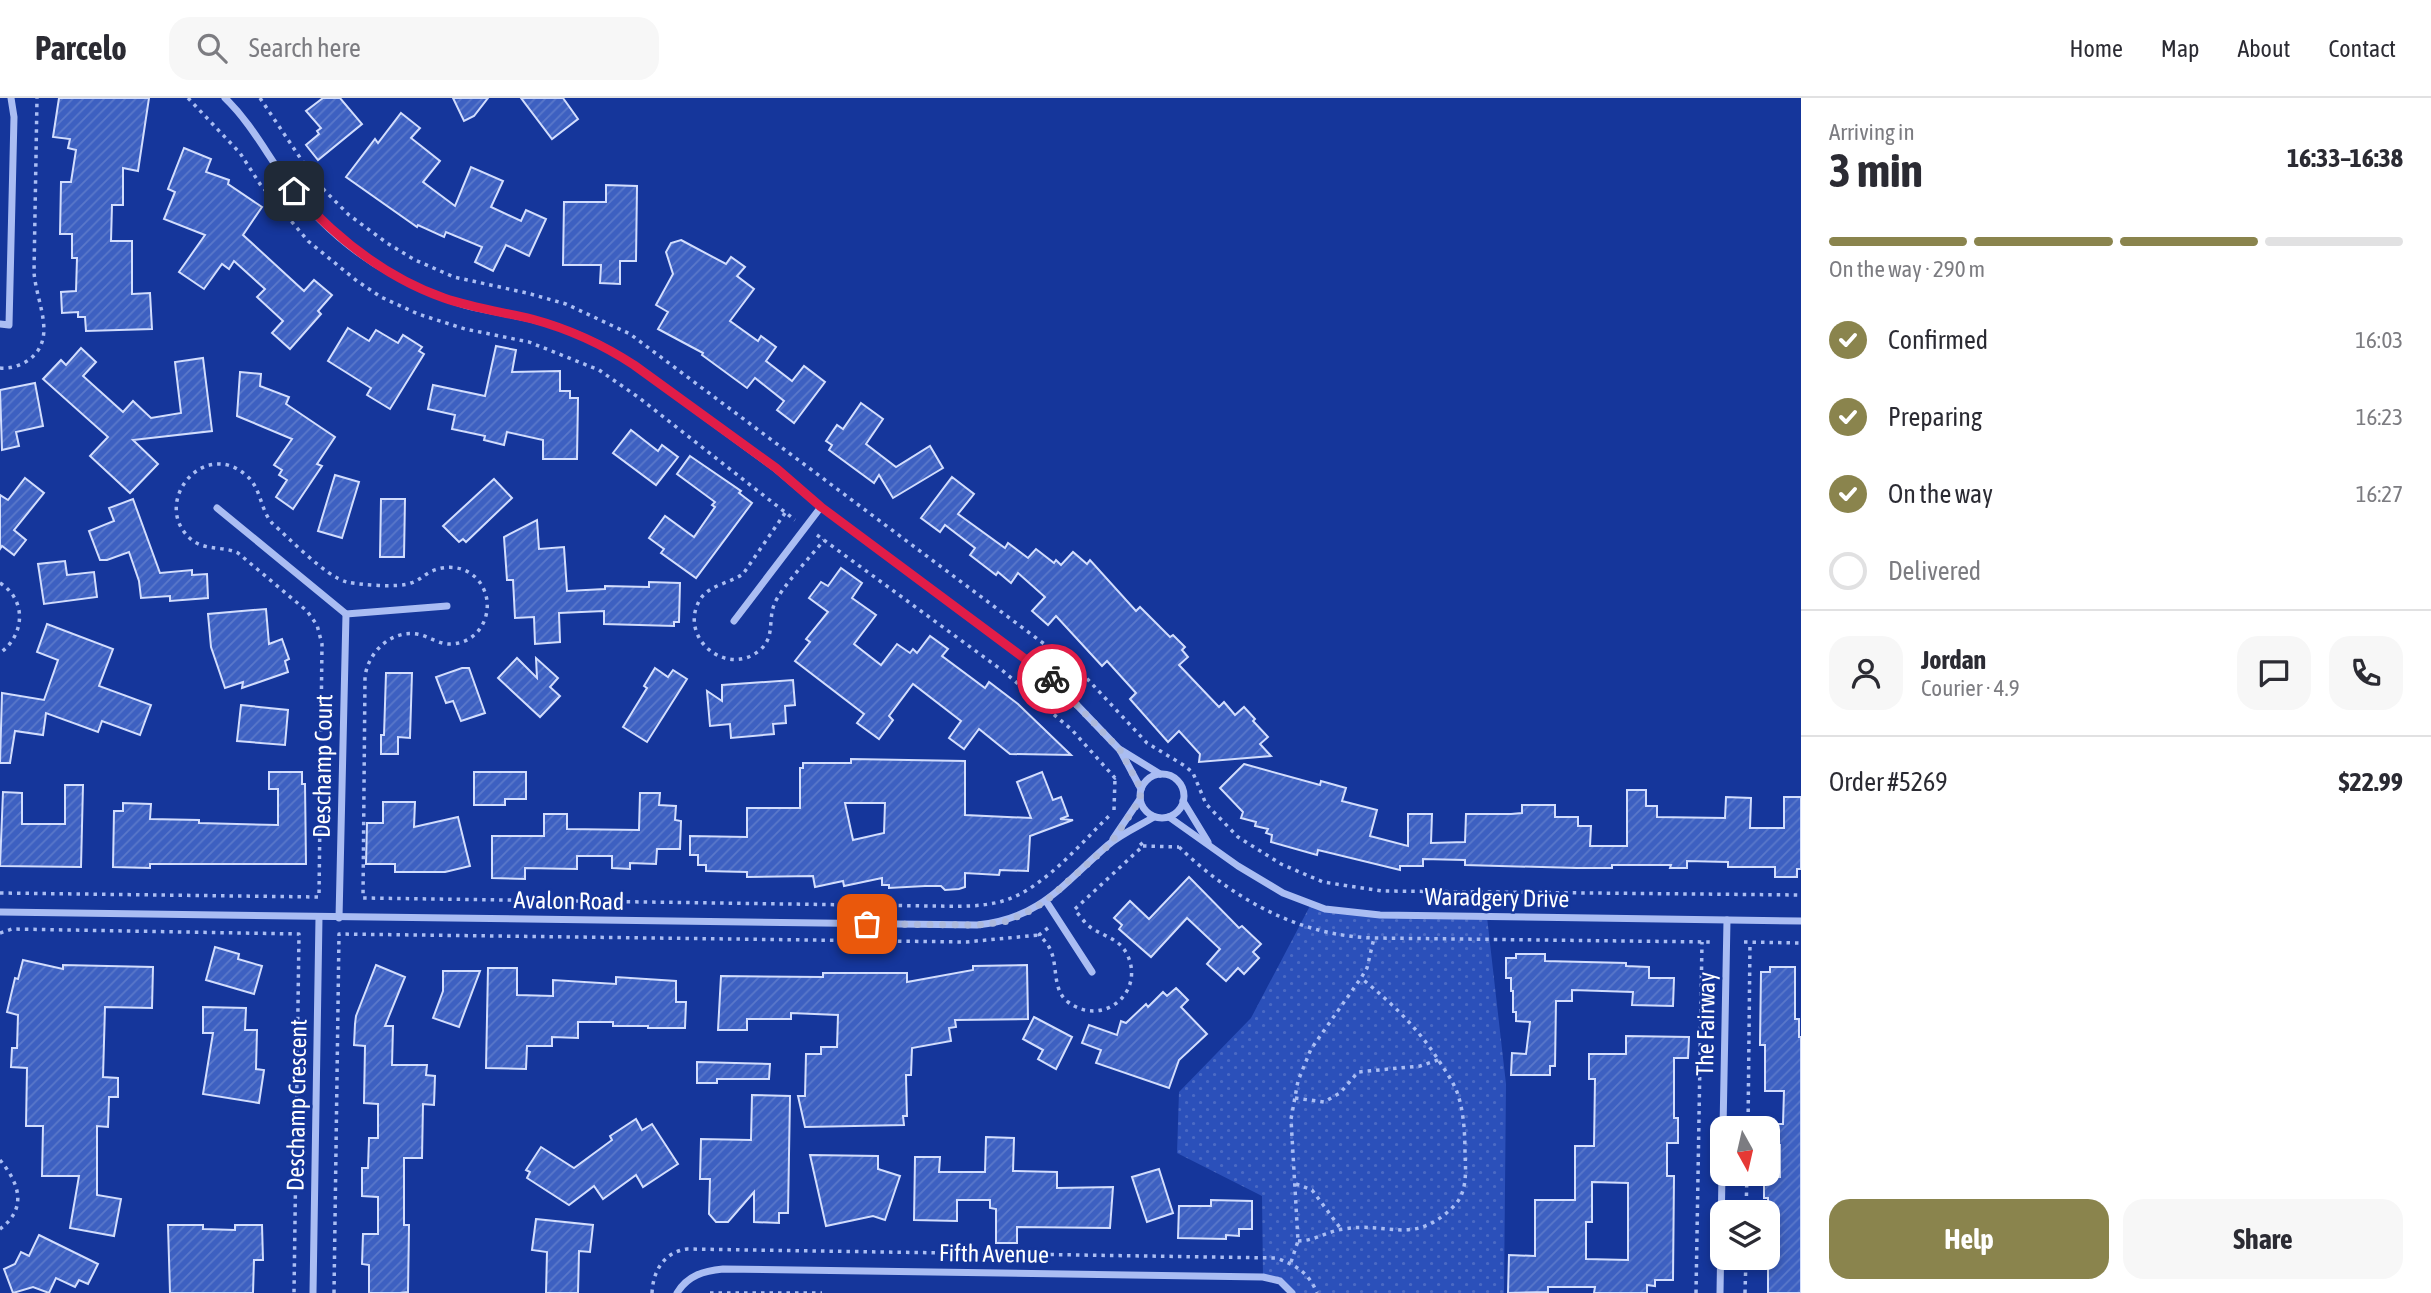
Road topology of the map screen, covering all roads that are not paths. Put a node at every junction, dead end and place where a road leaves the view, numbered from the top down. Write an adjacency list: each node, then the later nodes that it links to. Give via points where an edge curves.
1 (11, 98): 4 (street)
2 (18, 98): 4 (street)
3 (225, 98): 6 (street, via 248,122 300,197 364,257 446,299 558,326 612,350 776,468)
4 (14, 117): 5 (street, via 9,325)
5 (0, 324)
6 (821, 507): 10 (street); 11 (street, via 1053,680)
7 (217, 508): 9 (street)
8 (447, 606): 9 (street)
9 (346, 614): 23 (street, Deschamp Court)
10 (734, 621)
11 (1120, 750): 12 (street); 13 (street)
12 (1160, 774): 13 (street); 15 (street, via 1179,782)
13 (1141, 789): 14 (street)
14 (1140, 800): 16 (street); 18 (street, Avalon Road)
15 (1184, 801): 17 (street); 19 (street, Waradgery Drive)
16 (1154, 817): 17 (street); 18 (street, Avalon Road)
17 (1169, 817): 19 (street, Waradgery Drive)
18 (1111, 843): 20 (street, Avalon Road)
19 (1210, 846): 24 (street, Waradgery Drive, via 1283,893 1339,911)
20 (1046, 901): 23 (street, Avalon Road, via 1015,918 977,925); 26 (street)
21 (0, 912): 22 (street, Avalon Road)
22 (319, 917): 23 (street, Avalon Road); 29 (street, Deschamp Crescent)
23 (339, 918)
24 (1727, 920): 25 (street, Waradgery Drive); 27 (street, The Fairway)
25 (1801, 921)
26 (1092, 972)
27 (1723, 1116)
28 (1722, 1186): 32 (street)
29 (313, 1293)
30 (677, 1293): 31 (street, Fifth Avenue, via 690,1278 723,1269 1253,1277 1280,1281)
31 (1292, 1293)
32 (1720, 1293)

